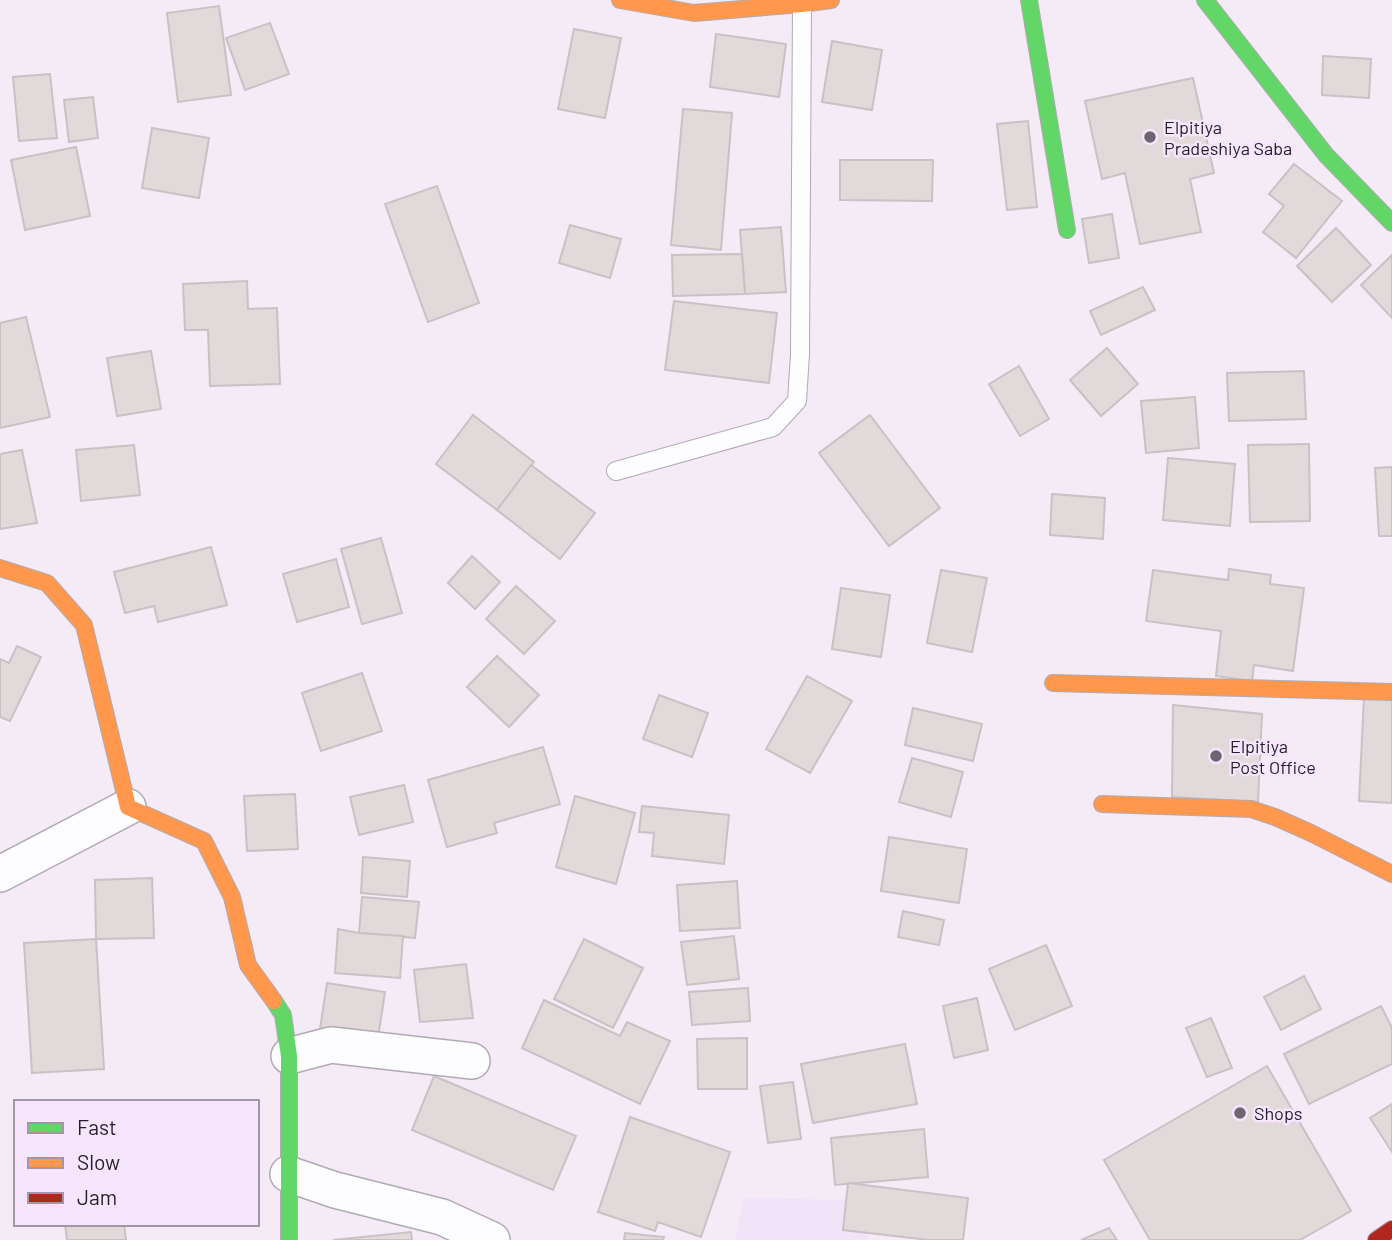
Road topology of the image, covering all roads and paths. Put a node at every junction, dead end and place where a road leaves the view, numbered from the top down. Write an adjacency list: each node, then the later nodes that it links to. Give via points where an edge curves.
1 (620, 0): 5 (street, via 694,13)
2 (831, 0): 5 (street)
3 (1029, 0): 7 (street)
4 (1205, 0): 6 (street, via 1326,155)
5 (802, 4): 8 (lane, via 797,401 773,427)
6 (1392, 223)
7 (1067, 230)
8 (616, 471)
9 (3, 569): 13 (street, via 47,583 84,625)
10 (1053, 683): 11 (street)
11 (1392, 692)
12 (1102, 804): 15 (street, via 1251,809)
13 (128, 807): 14 (street); 16 (street, via 204,841 232,897 248,965 283,1015)
14 (0, 874)
15 (1392, 874)
16 (289, 1056): 17 (street, via 331,1045); 18 (street)
17 (472, 1061)
18 (288, 1174): 20 (street); 21 (street, via 442,1217)
19 (1392, 1228): 22 (street)
20 (289, 1240)
21 (492, 1240)
22 (1376, 1240)

